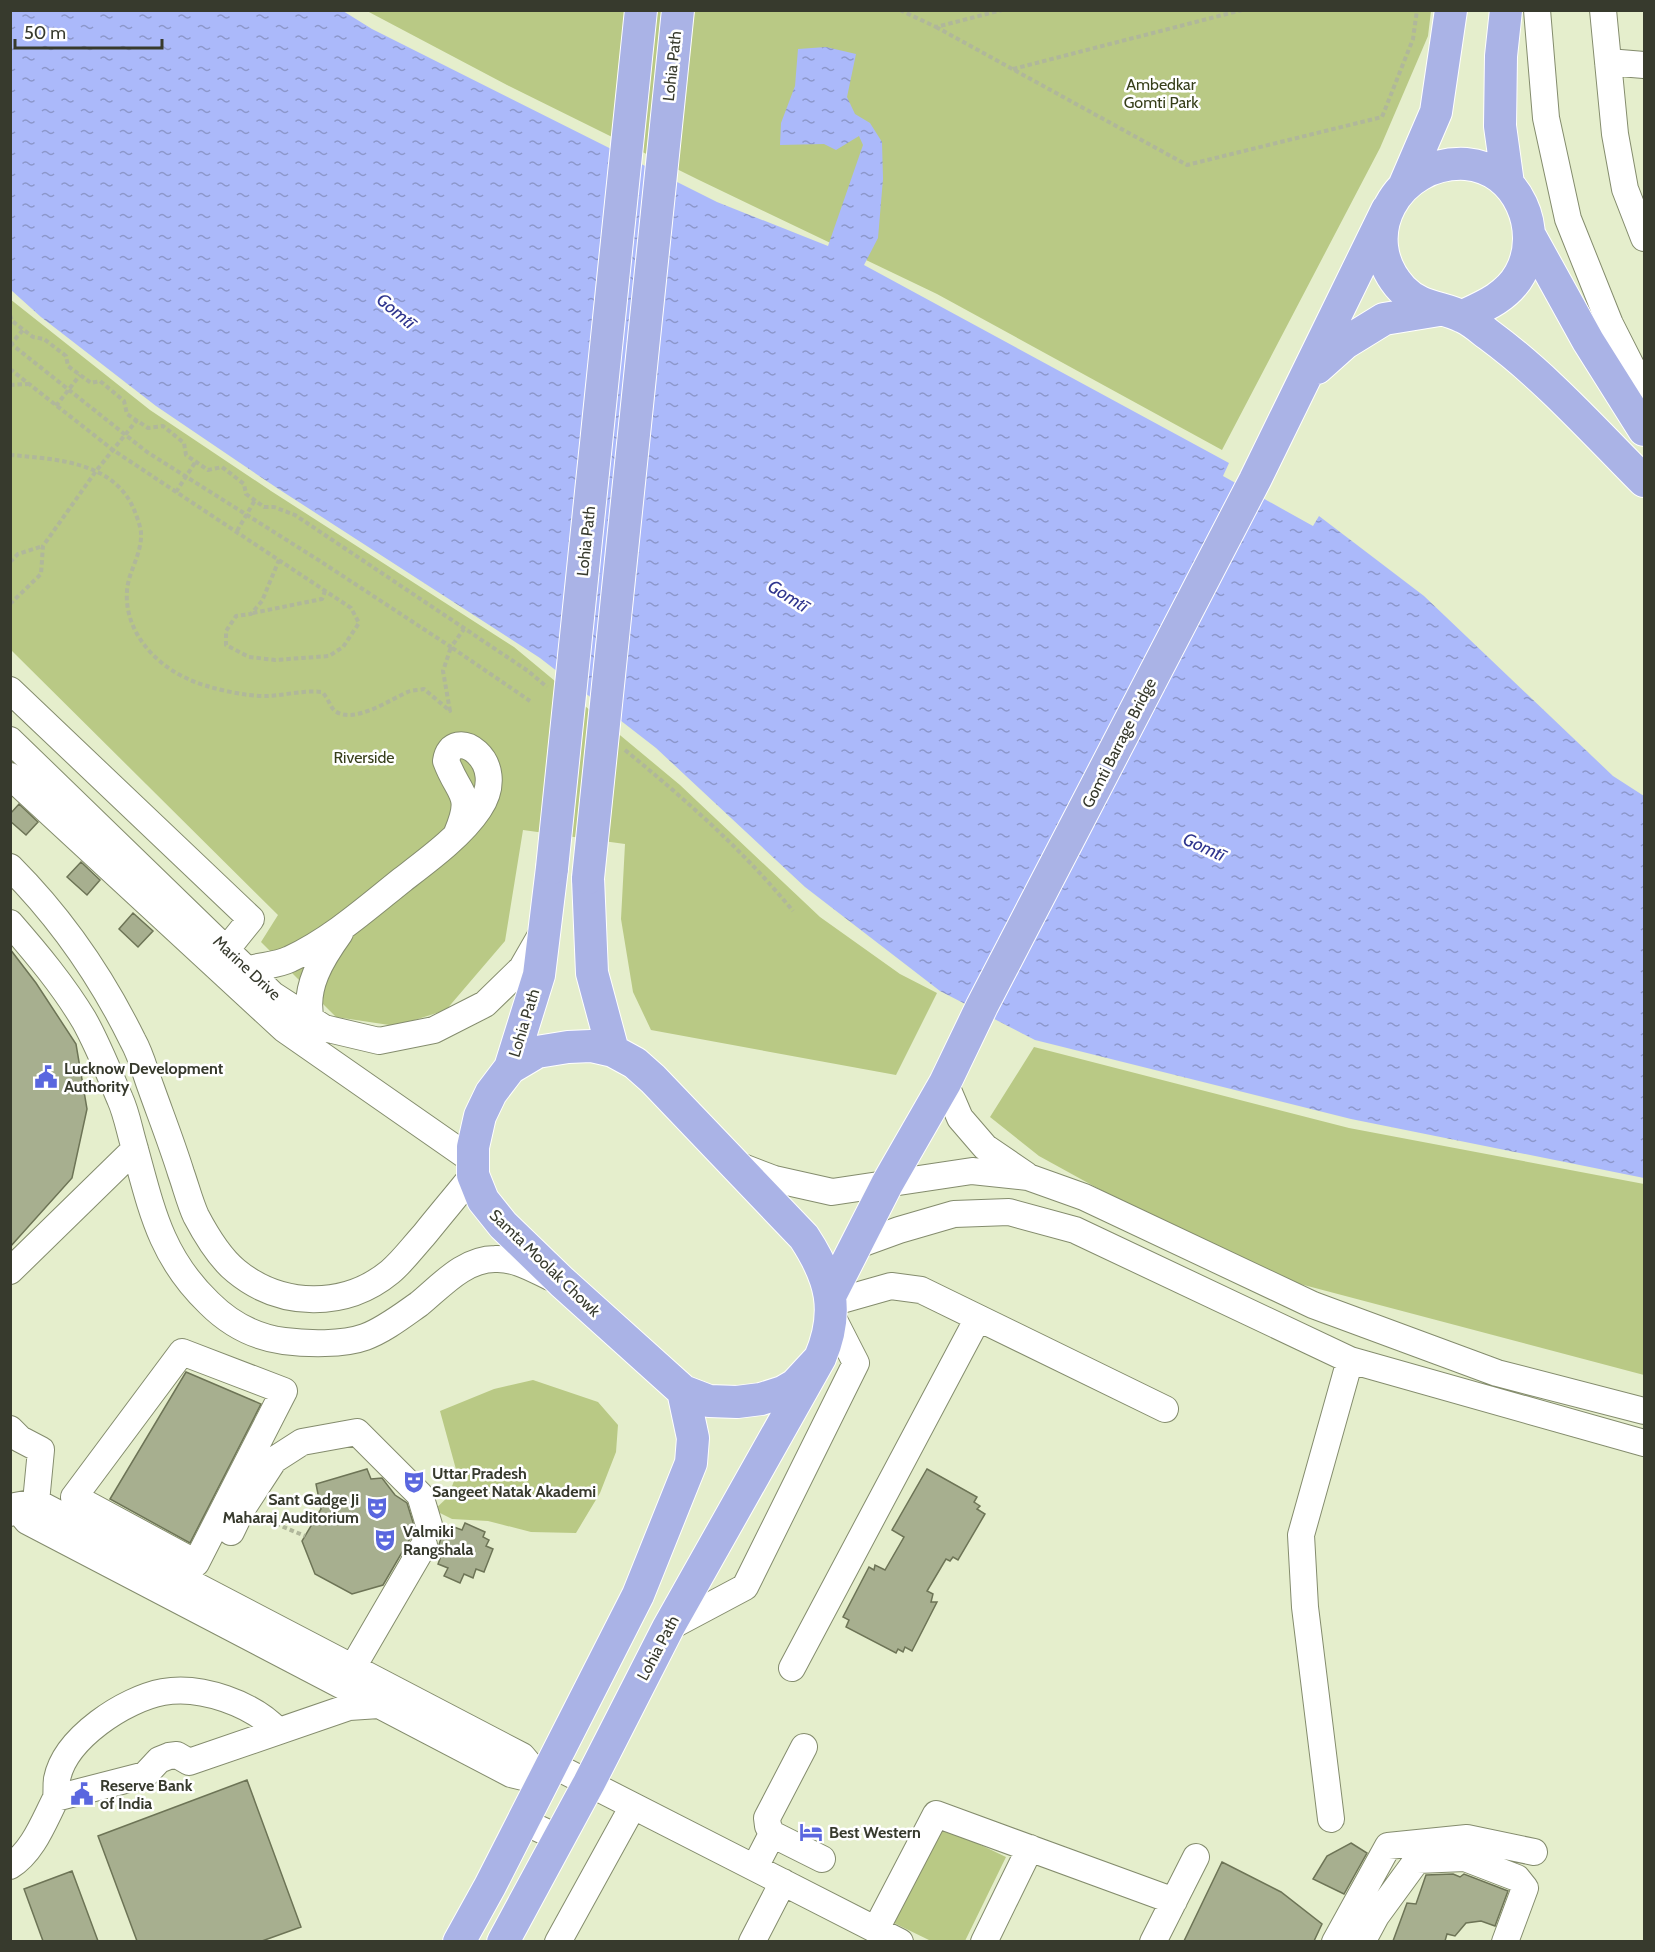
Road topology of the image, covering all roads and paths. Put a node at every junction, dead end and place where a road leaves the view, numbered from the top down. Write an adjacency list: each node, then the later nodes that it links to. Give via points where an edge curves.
1 (641, 10): 64 (main road, Lohia Path, bridge)
2 (678, 10): 68 (main road, Lohia Path, bridge, via 588,878 592,973)
3 (900, 10): 11 (path)
4 (1002, 10): 11 (path)
5 (1242, 10): 14 (path)
6 (1417, 10): 14 (path, via 1413,39 1382,117 1187,165)
7 (1451, 10): 15 (main road, via 1436,112)
8 (1506, 10): 16 (main road, via 1500,126)
9 (1537, 10): 30 (street, via 1546,118 1568,219 1610,324)
10 (1603, 10): 12 (street)
11 (936, 27): 14 (path)
12 (1608, 62): 13 (street); 19 (street, via 1625,189)
13 (1644, 65)
14 (1013, 69)
15 (1405, 184): 16 (main road, via 1424,171 1446,164 1468,164 1490,171); 17 (main road)
16 (1508, 184): 18 (main road, via 1520,199)
17 (1387, 210): 20 (main road, via 1383,252 1390,272 1419,303); 26 (main road, Gomti Barrage Bridge)
18 (1530, 236): 20 (main road, via 1524,266 1507,292 1490,304); 33 (main road, via 1588,341)
19 (1644, 238)
20 (1451, 313): 26 (main road, via 1384,319 1346,343); 40 (main road, via 1490,335 1532,369)
21 (10, 315): 22 (path)
22 (23, 330): 23 (path); 25 (path, via 52,345 66,356 68,366)
23 (11, 344): 29 (path)
24 (10, 369): 27 (path)
25 (81, 375): 29 (path); 32 (path, via 91,383 100,381 124,401 127,414)
26 (1307, 377): 70 (main road, Gomti Barrage Bridge)
27 (29, 384): 28 (path); 31 (path)
28 (10, 385)
29 (68, 391): 31 (path); 34 (path)
30 (1644, 391)
31 (56, 406): 35 (path)
32 (137, 420): 34 (path); 37 (path, via 148,428 163,426 184,443 186,455)
33 (1644, 430)
34 (126, 435): 35 (path); 39 (path)
35 (113, 450): 38 (path); 41 (path)
36 (10, 455): 38 (path, via 54,459)
37 (196, 461): 39 (path); 42 (path, via 208,470 222,467 244,484 246,494)
38 (96, 471): 45 (path); 52 (path, via 117,484 130,500 142,537 127,590 136,635 149,651 187,679 213,688 264,696 322,692 338,713 351,714 372,710 410,691 424,689 450,711 444,670)
39 (187, 476): 41 (path); 43 (path)
40 (1644, 481)
41 (176, 492): 44 (path)
42 (255, 500): 43 (path); 51 (path, via 264,507 295,515)
43 (247, 514): 44 (path); 52 (path)
44 (237, 531): 46 (path)
45 (44, 546): 47 (path, via 18,554); 49 (path, via 41,574)
46 (279, 560): 48 (path); 50 (path, via 262,601)
47 (10, 562)
48 (326, 591): 50 (path, via 322,599); 50 (path, via 351,608 359,622 344,647 329,656 266,659 249,657 226,645 226,631 236,616)
49 (10, 604)
50 (251, 614)
51 (464, 629): 52 (path); 54 (path, via 528,671)
52 (451, 647): 55 (path)
53 (10, 690): 65 (street, via 251,919)
54 (555, 694)
55 (530, 701)
56 (10, 740): 65 (street, Marine Drive)
57 (619, 746): 61 (path, via 702,813 766,877)
58 (10, 776): 73 (street, Marine Drive, via 284,1029)
59 (457, 833): 63 (street)
60 (10, 867): 73 (street, via 35,892 92,968 134,1042 196,1215 234,1270 255,1285 297,1300 315,1300 333,1299 374,1283 405,1256)
61 (793, 911)
62 (10, 923): 71 (street, via 46,965 85,1022 122,1102)
63 (347, 923): 66 (street, via 290,959); 67 (street, via 316,972 309,998)
64 (544, 928): 67 (street, Marine Drive, via 522,968 485,1004 434,1030 379,1041 324,1028); 69 (main road, Lohia Path, via 539,975)
65 (226, 950): 66 (street, Marine Drive)
66 (246, 970): 67 (street, Marine Drive, via 273,995)
67 (311, 1020)
68 (613, 1051): 69 (main road, via 591,1046 537,1052); 72 (main road, via 653,1079)
69 (510, 1068): 73 (main road, via 490,1093 480,1116)
70 (945, 1083): 74 (street, via 960,1118 986,1147); 75 (main road, Gomti Barrage Bridge)
71 (135, 1149): 77 (street); 78 (street, via 158,1227 183,1276 220,1314 261,1337 313,1343 364,1337 394,1322 454,1273 494,1259 514,1261)
72 (735, 1164): 75 (street, via 774,1179 832,1192); 79 (main road, via 804,1236 825,1274)
73 (472, 1168): 78 (main road, Samta Moolak Chowk, via 483,1200)
74 (1028, 1177): 75 (street, via 972,1171); 85 (street, via 1084,1197 1313,1305 1497,1373)
75 (887, 1184): 76 (main road, Samta Moolak Chowk)
76 (855, 1246): 79 (main road, Samta Moolak Chowk); 82 (street, via 954,1214 1009,1212 1076,1230)
77 (10, 1271)
78 (562, 1282): 83 (main road, Samta Moolak Chowk)
79 (831, 1304): 80 (street, via 891,1286 921,1290); 81 (main road, Samta Moolak Chowk, via 827,1343); 93 (street, via 856,1363 745,1587)
80 (978, 1318): 84 (street); 95 (street)
81 (820, 1359): 83 (main road, Samta Moolak Chowk, via 795,1385 760,1400 710,1401); 93 (main road, Lohia Path)
82 (1350, 1360): 87 (street); 103 (street, via 1301,1535 1305,1607)
83 (683, 1391): 99 (main road, via 693,1438 691,1462 638,1595)
84 (1165, 1409)
85 (1644, 1411)
86 (10, 1429): 89 (street, via 41,1450)
87 (1644, 1443)
88 (74, 1497): 88 (street, via 182,1352 284,1391 196,1563)
89 (21, 1507): 92 (street); 96 (street, via 27,1521)
90 (242, 1509): 91 (path); 92 (street); 94 (street, via 274,1460 302,1442 357,1432 420,1495 427,1535)
91 (305, 1536)
92 (203, 1589): 94 (street)
93 (668, 1628): 100 (main road, Lohia Path)
94 (353, 1668): 96 (street)
95 (792, 1668)
96 (384, 1695): 97 (street); 99 (street, via 511,1774)
97 (278, 1731): 101 (street, via 189,1762 177,1755 169,1756 159,1760 145,1775); 101 (street, via 249,1709 220,1698 166,1691 141,1698 110,1715 81,1739 57,1778)
98 (804, 1747): 105 (street, via 766,1818)
99 (547, 1773): 100 (street); 104 (main road)
100 (589, 1783): 102 (street); 106 (main road, Lohia Path)
101 (56, 1798): 111 (street, via 21,1860)
102 (633, 1806): 112 (street); 118 (street)
103 (1331, 1819)
104 (522, 1821): 106 (street); 116 (main road)
105 (772, 1833): 110 (street); 112 (street)
106 (559, 1838): 117 (main road, Lohia Path)
107 (1030, 1848): 114 (street); 115 (street, via 936,1814); 121 (street)
108 (1534, 1852): 123 (street, via 1467,1838 1388,1846)
109 (1196, 1857): 114 (street)
110 (822, 1859)
111 (10, 1866)
112 (755, 1867): 113 (street)
113 (783, 1882): 115 (street); 119 (street)
114 (1174, 1901): 122 (street)
115 (876, 1929): 120 (street)
116 (459, 1941)
117 (503, 1941)
118 (558, 1941)
119 (752, 1941)
120 (900, 1941)
121 (984, 1941)
122 (1153, 1941)
123 (1335, 1941)
124 (1362, 1941): 125 (street, via 1417,1860 1465,1858 1517,1878 1525,1888)
125 (1505, 1941)

